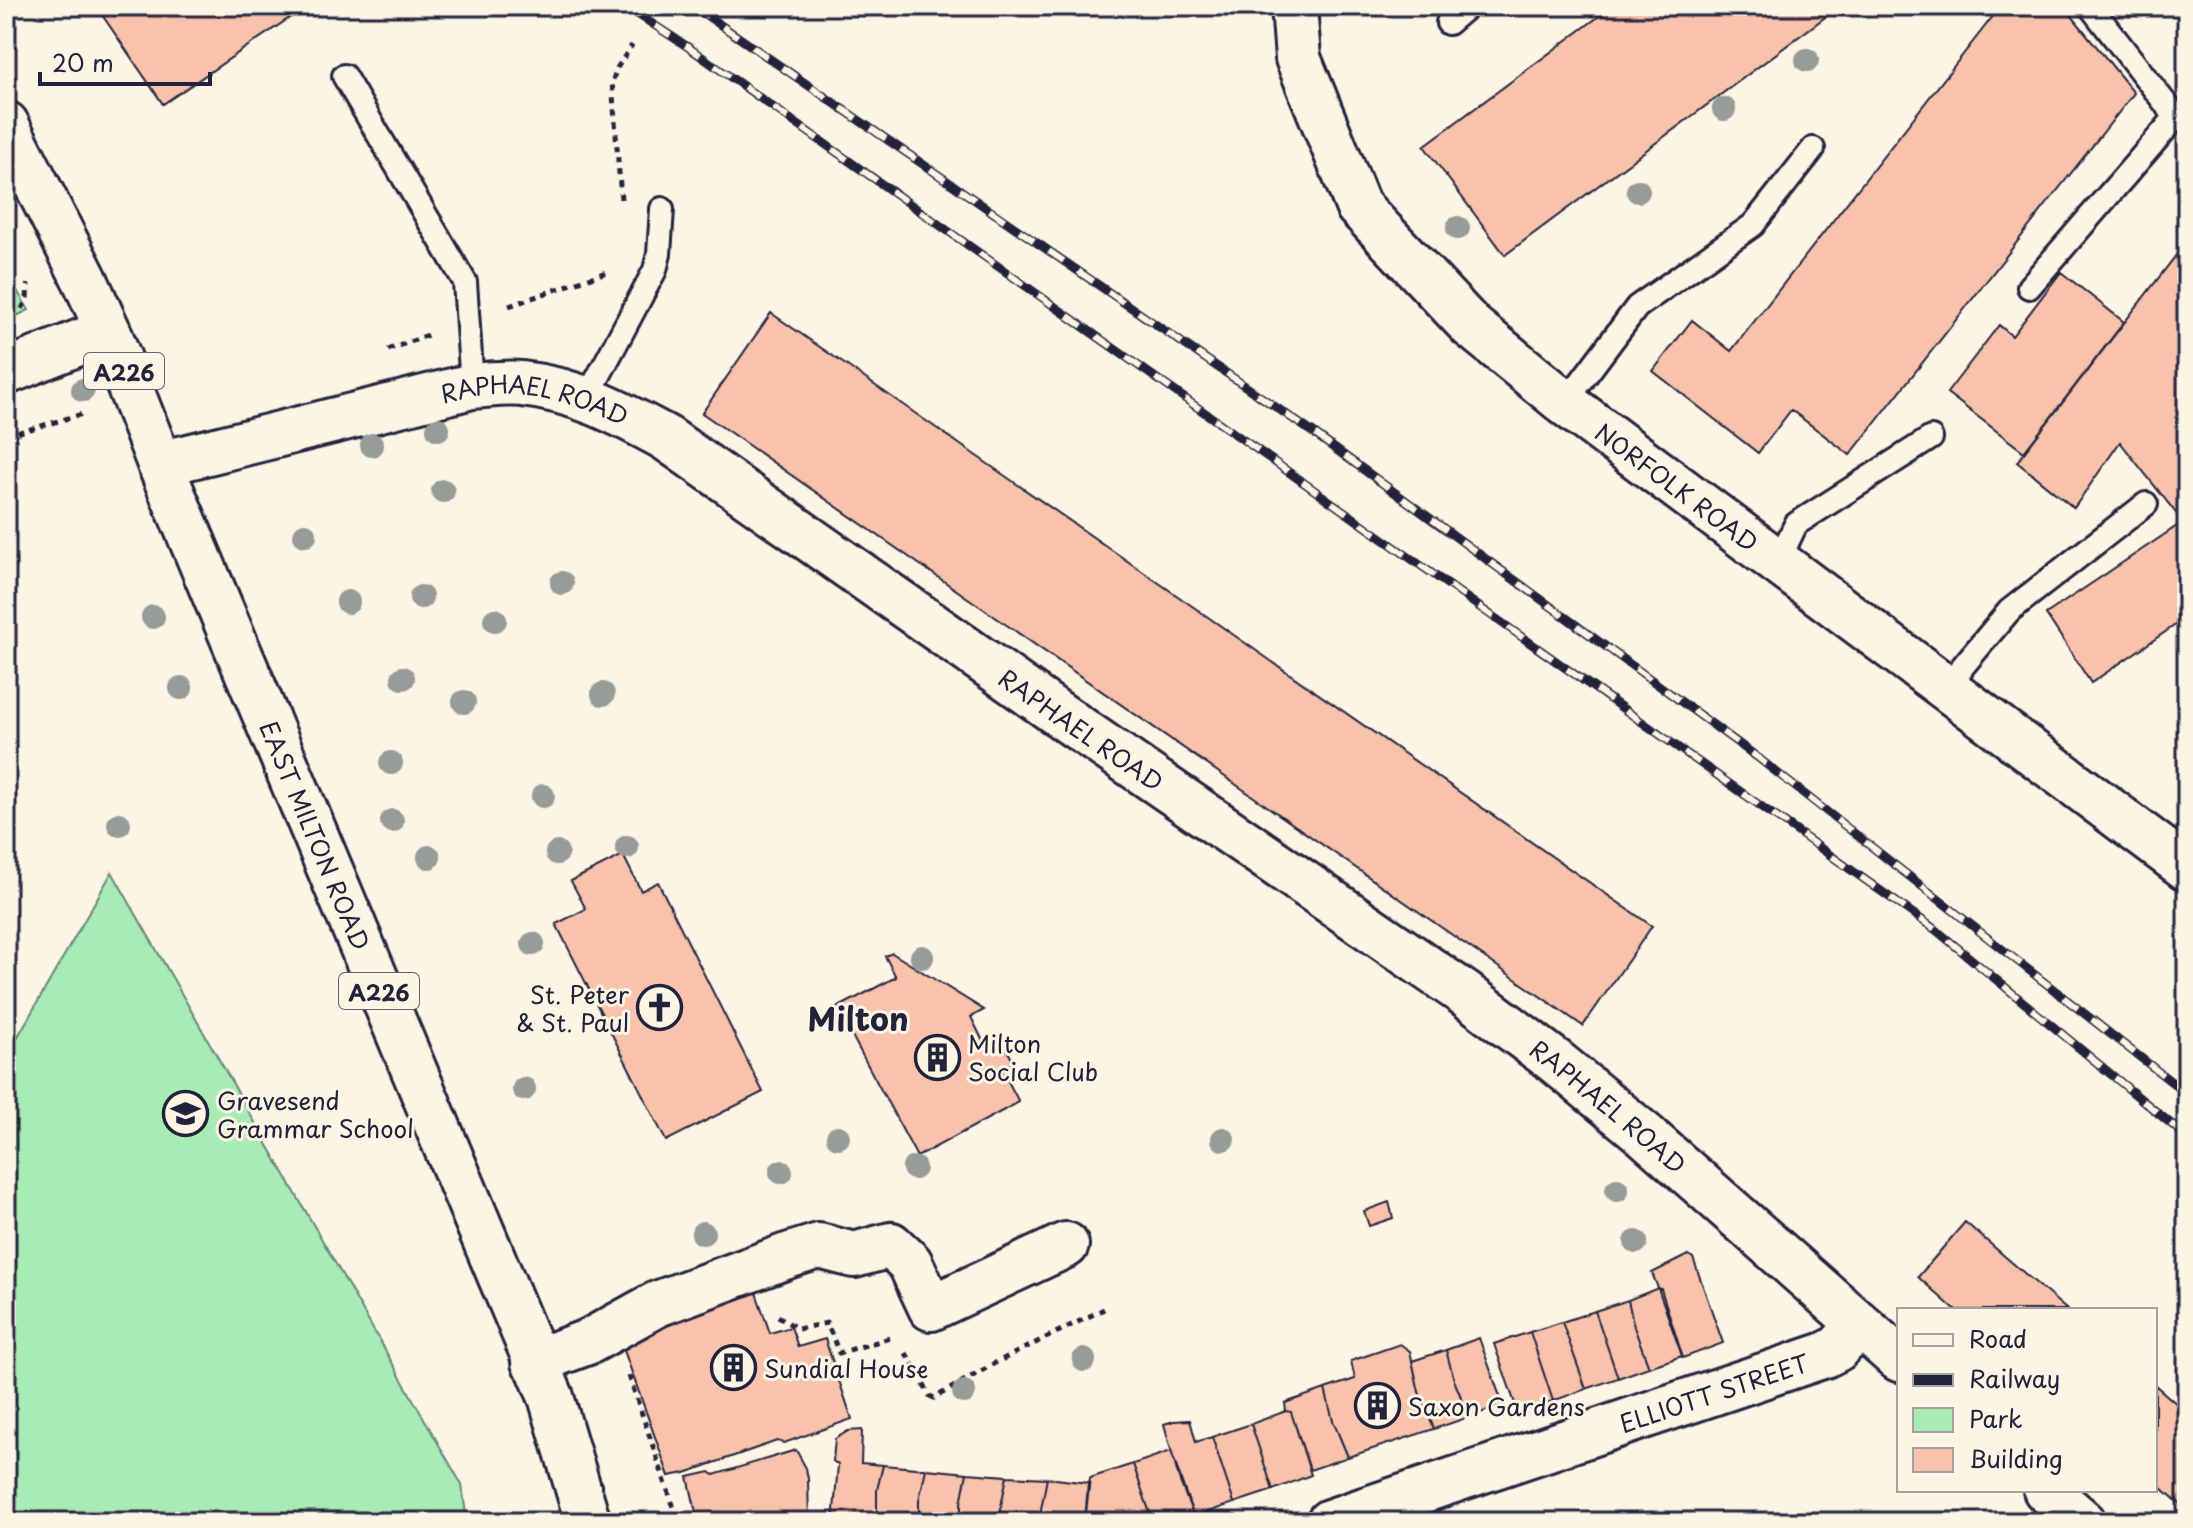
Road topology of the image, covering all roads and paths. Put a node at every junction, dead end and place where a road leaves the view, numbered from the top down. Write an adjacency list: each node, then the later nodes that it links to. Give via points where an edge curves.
1 (1294, 6): 21 (street, NORFOLK ROAD, via 1298,58 1358,206 1471,326)
2 (1468, 6): 4 (lane)
3 (2090, 6): 13 (lane, via 2176,117)
4 (1448, 23)
5 (632, 45): 7 (path, via 612,78)
6 (344, 76): 14 (lane, via 465,282)
7 (615, 118)
8 (6, 124): 16 (street, A226)
9 (1813, 149): 21 (lane, via 1753,225 1637,307)
10 (662, 209): 20 (lane, via 655,270)
11 (619, 267): 14 (path)
12 (28, 280): 15 (path)
13 (2029, 287)
14 (468, 321): 17 (path); 19 (lane)
15 (17, 322)
16 (108, 331): 18 (street); 25 (street, A226)
17 (382, 352)
18 (6, 372)
19 (472, 386): 20 (street, RAPHAEL ROAD, via 520,383); 25 (street, RAPHAEL ROAD)
20 (587, 398): 31 (street, RAPHAEL ROAD, via 666,438 1464,993 1645,1135)
21 (1565, 403): 27 (street, NORFOLK ROAD)
22 (92, 411): 23 (path)
23 (6, 436)
24 (1931, 438): 27 (lane, via 1796,524)
25 (160, 464): 34 (street, EAST MILTON ROAD / A226)
26 (2146, 504): 28 (lane, via 2009,611)
27 (1778, 562): 28 (street, NORFOLK ROAD)
28 (1949, 690): 29 (street, NORFOLK ROAD)
29 (2187, 868)
30 (1066, 1245): 32 (street, via 931,1308 910,1263 891,1245 854,1255 819,1246 657,1304)
31 (1860, 1325): 33 (street, RAPHAEL ROAD); 38 (street, ELLIOTT STREET, via 1825,1355)
32 (610, 1330): 34 (street); 36 (path)
33 (1897, 1357)
34 (534, 1362): 37 (street, EAST MILTON ROAD / A226, via 551,1397)
35 (2048, 1492): 39 (street)
36 (675, 1511)
37 (588, 1522)
38 (1329, 1522)
39 (2083, 1522)

